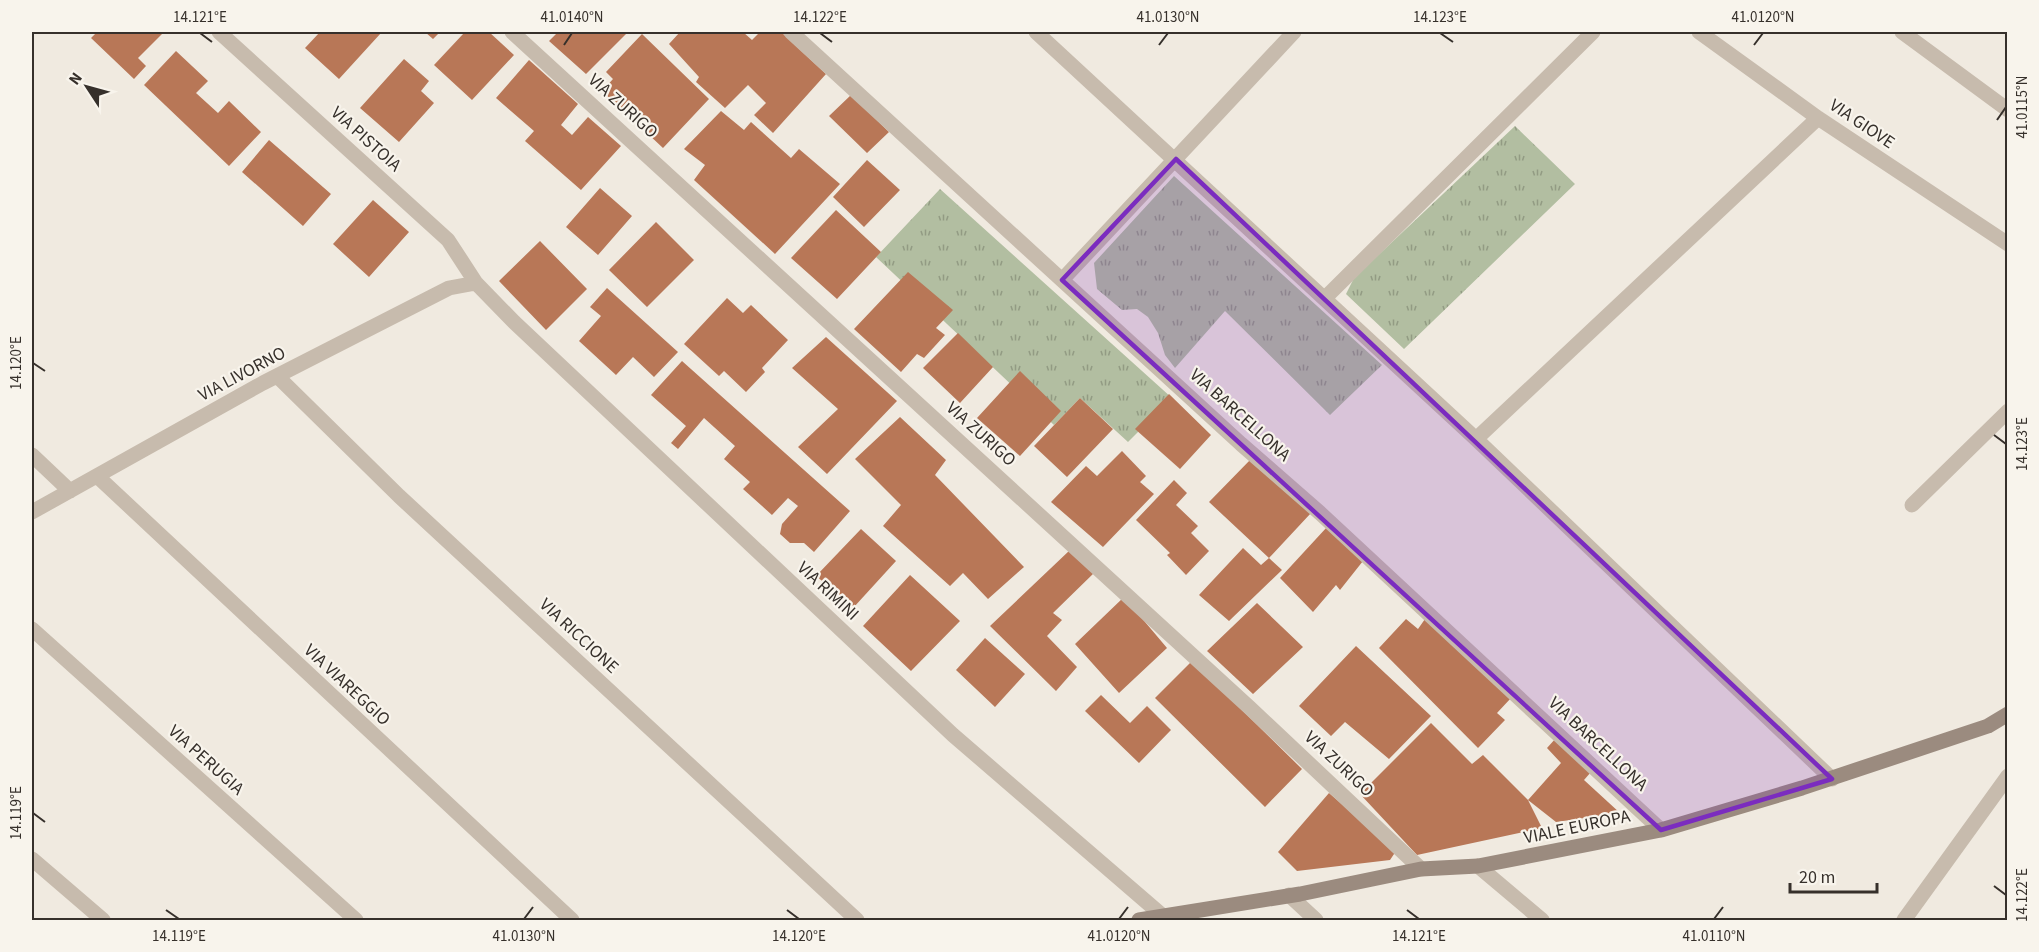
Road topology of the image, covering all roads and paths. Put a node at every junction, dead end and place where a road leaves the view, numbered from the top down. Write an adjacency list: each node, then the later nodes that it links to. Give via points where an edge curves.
1 (219, 32): 14 (street, VIA PISTOIA, via 448,240)
2 (512, 32): 31 (street, VIA ZURIGO)
3 (791, 32): 13 (street, VIA BARCELLONA)
4 (1036, 32): 11 (street)
5 (1294, 32): 11 (street)
6 (1593, 32): 15 (street)
7 (1699, 32): 10 (street, VIA GIOVE)
8 (1902, 32): 9 (street)
9 (2007, 110)
10 (1818, 118): 12 (street, VIA GIOVE); 18 (street)
11 (1176, 159): 13 (street); 15 (street)
12 (2007, 244)
13 (1062, 280): 28 (street, VIA BARCELLONA, via 1329,521)
14 (476, 284): 16 (street, VIA LIVORNO, via 449,288); 33 (street, VIA RIMINI, via 953,735)
15 (1324, 298): 18 (street)
16 (277, 376): 20 (street, VIA LIVORNO); 38 (street, VIA RICCIONE, via 399,496)
17 (2007, 411): 22 (street)
18 (1476, 439): 26 (street)
19 (32, 454): 21 (street)
20 (97, 476): 21 (street, VIA LIVORNO); 37 (street, VIA VIAREGGIO)
21 (70, 491): 23 (street, VIA LIVORNO)
22 (1912, 505)
23 (32, 512)
24 (32, 629): 36 (street, VIA PERUGIA)
25 (2007, 714): 26 (street, VIALE EUROPA, via 1988,726)
26 (1832, 778): 28 (street, VIALE EUROPA)
27 (2006, 781): 34 (street)
28 (1661, 830): 30 (street, VIALE EUROPA)
29 (32, 859): 35 (street)
30 (1478, 866): 31 (street, VIALE EUROPA); 41 (street)
31 (1421, 869): 32 (street, VIALE EUROPA)
32 (1289, 896): 33 (street, VIALE EUROPA); 40 (street)
33 (1164, 917): 39 (street, VIALE EUROPA)
34 (1907, 920)
35 (103, 921)
36 (356, 921)
37 (572, 921)
38 (857, 921)
39 (1139, 921)
40 (1317, 921)
41 (1542, 921)

